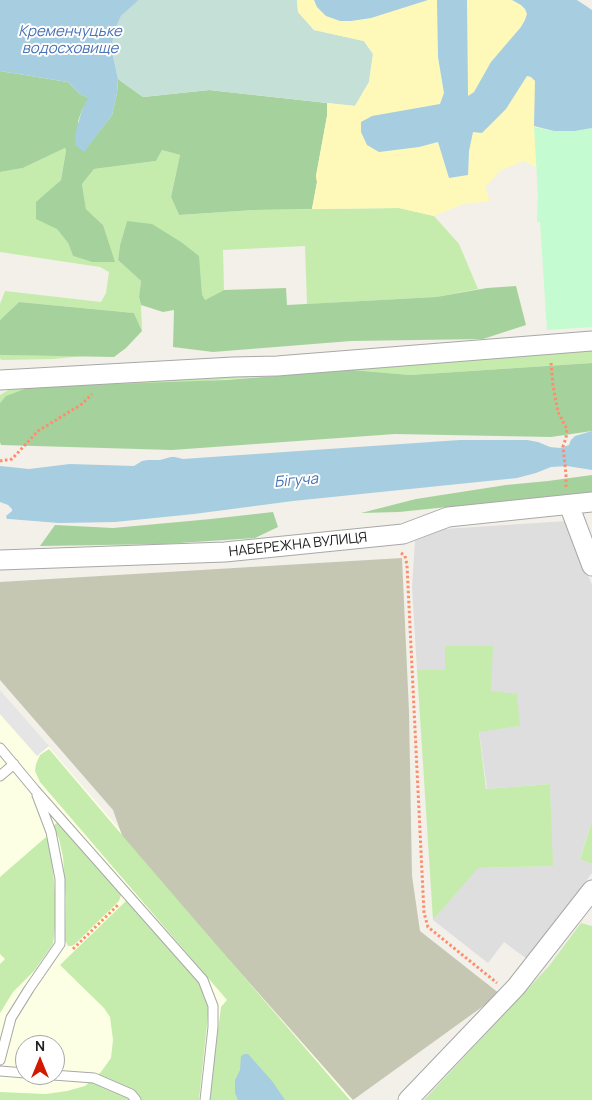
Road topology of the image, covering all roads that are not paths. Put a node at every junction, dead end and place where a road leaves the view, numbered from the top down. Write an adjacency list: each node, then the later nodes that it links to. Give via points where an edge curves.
1 (592, 341): 2 (street, via 277,366)
2 (0, 380)
3 (592, 502): 4 (street, НАБЕРЕЖНА ВУЛИЦЯ)
4 (570, 505): 5 (street, НАБЕРЕЖНА ВУЛИЦЯ, via 448,518 403,534 381,537 225,552); 6 (street)
5 (0, 560)
6 (592, 566)
7 (0, 748): 8 (lane)
8 (14, 764): 9 (lane); 10 (lane)
9 (0, 776)
10 (35, 790): 12 (lane, via 51,832 60,879 60,944 11,1018); 17 (lane, via 203,980 214,1006)
11 (592, 890): 18 (street, via 510,993)
12 (0, 1060)
13 (0, 1071): 14 (lane)
14 (15, 1072)
15 (65, 1076): 16 (lane, via 94,1078 131,1094)
16 (136, 1100)
17 (205, 1100)
18 (408, 1100)

